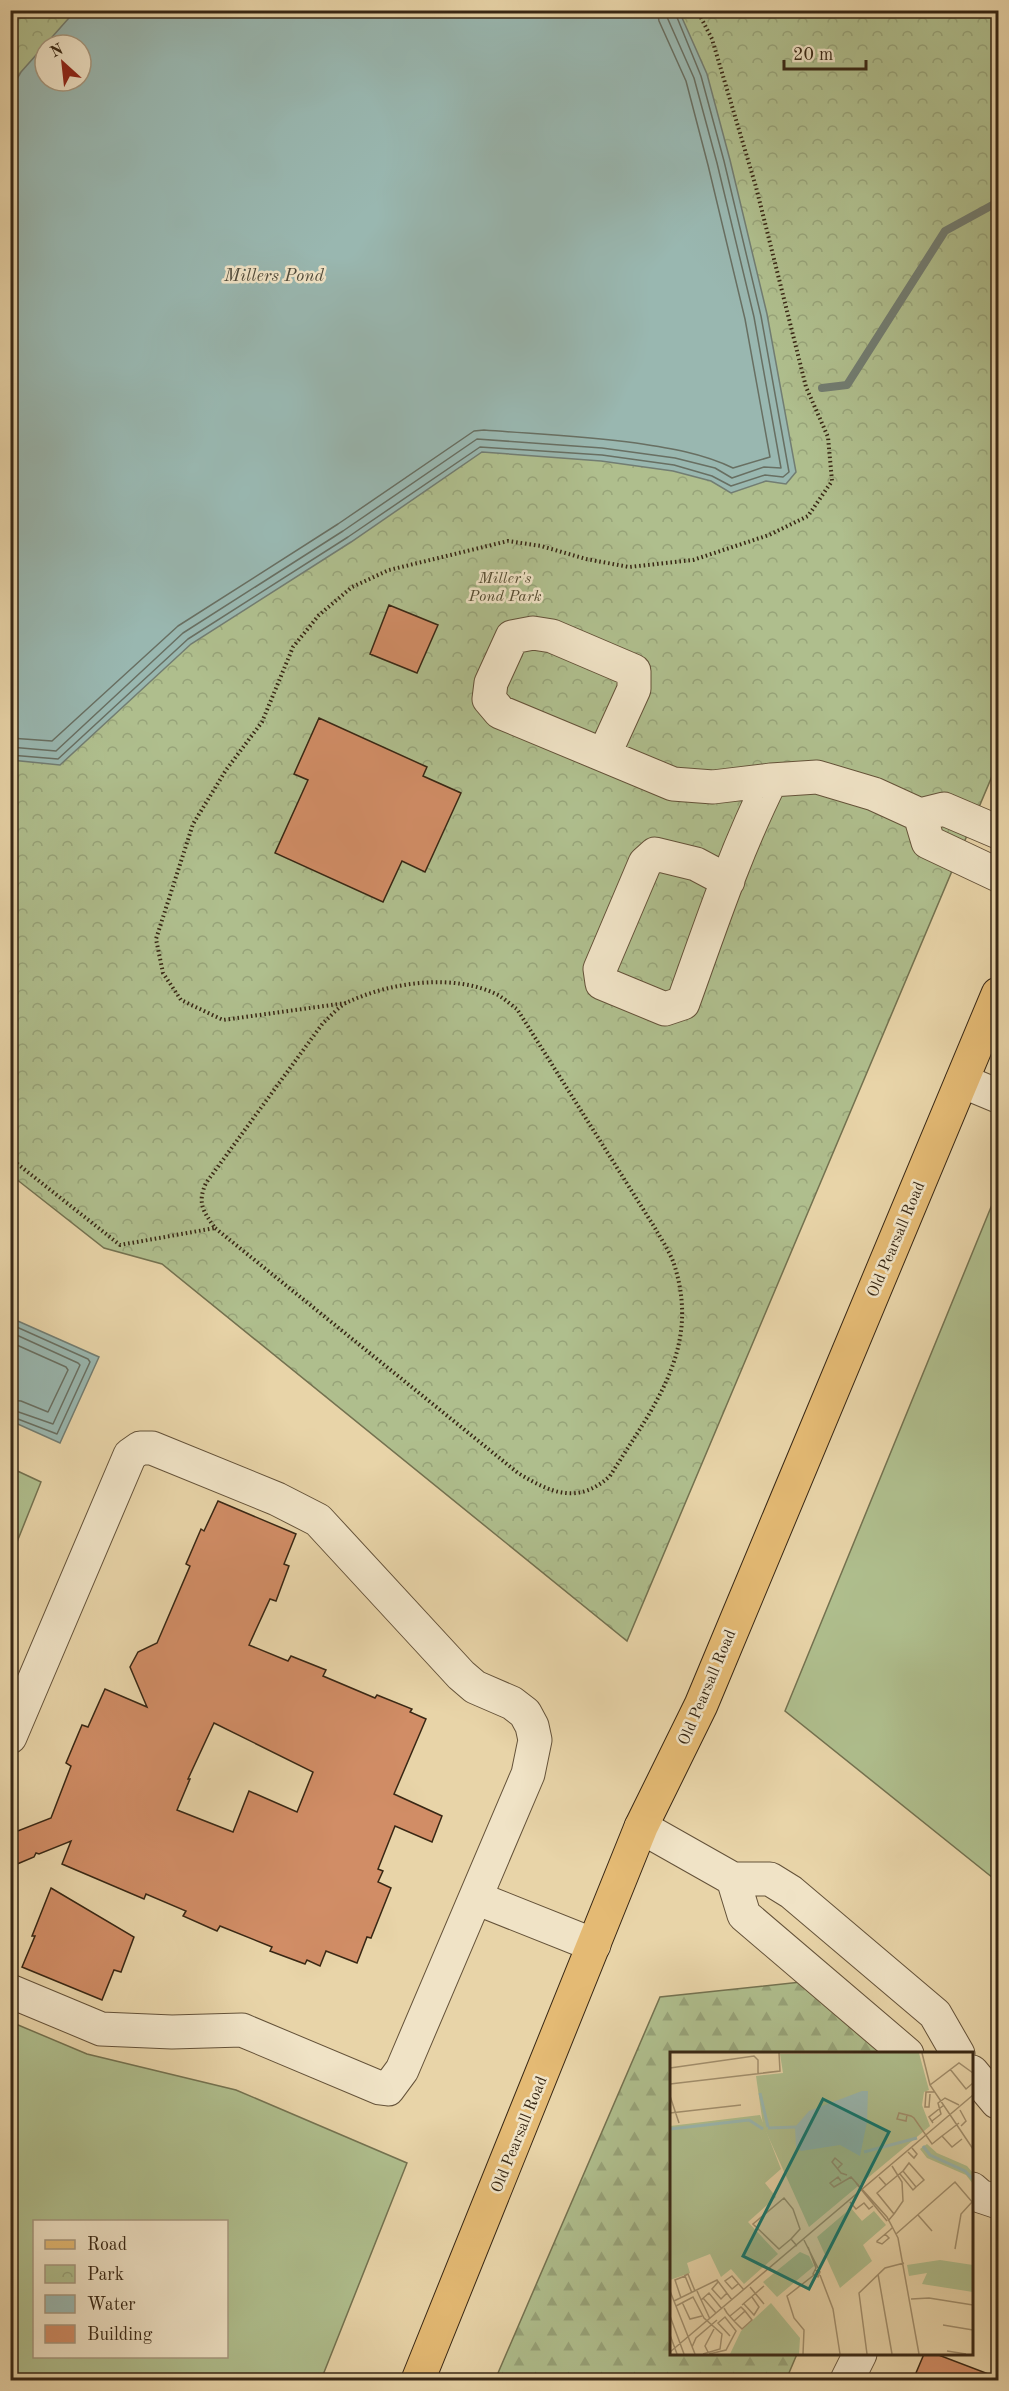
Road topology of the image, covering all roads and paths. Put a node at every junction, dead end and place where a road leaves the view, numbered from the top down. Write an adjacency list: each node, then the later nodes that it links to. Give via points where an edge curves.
1 (697, 10): 9 (path, via 712,39 756,187 806,387 828,437 832,481 808,516 769,535 693,560 629,567 508,541 389,570 352,587 318,615 293,647 262,722 193,824 156,939 163,973 181,1000 223,1020)
2 (604, 754): 2 (street, via 500,712 489,699 491,683 512,637 533,633 552,636 633,671 634,689); 3 (street, via 673,784 713,787)
3 (771, 780): 4 (street, via 817,777 874,794); 7 (street)
4 (920, 815): 5 (street, via 944,810); 6 (street, via 928,842)
5 (999, 832)
6 (999, 875)
7 (728, 881): 7 (street, via 683,1003 665,1009 602,983 600,969 645,863 655,854 696,864)
8 (999, 994): 10 (main road, Old Pearsall Road)
9 (346, 1003): 13 (path, via 323,1023 206,1183 200,1196 204,1213); 13 (path, via 426,981 476,987 499,996 517,1010 674,1264 681,1299 681,1337 664,1388 610,1476 598,1487 560,1494 518,1473)
10 (962, 1081): 11 (street); 15 (main road, Old Pearsall Road, via 701,1705)
11 (999, 1096)
12 (10, 1158): 13 (path, via 120,1245)
13 (215, 1228)
14 (10, 1737): 17 (street, via 130,1455 140,1448 152,1448 277,1498 318,1520 461,1675 525,1713 535,1740 528,1774)
15 (641, 1827): 16 (street); 18 (main road, Old Pearsall Road)
16 (733, 1879): 20 (street, via 744,1915); 21 (street, via 770,1879 809,1906 935,2014)
17 (477, 1898): 18 (street); 19 (street, via 402,2070 388,2089 242,2030 101,2029)
18 (594, 1945): 27 (main road, Old Pearsall Road)
19 (10, 1991)
20 (905, 2052)
21 (957, 2052)
22 (973, 2074): 23 (street)
23 (989, 2104)
24 (973, 2190): 25 (street)
25 (999, 2202)
26 (860, 2355): 28 (street)
27 (418, 2380)
28 (847, 2380)

